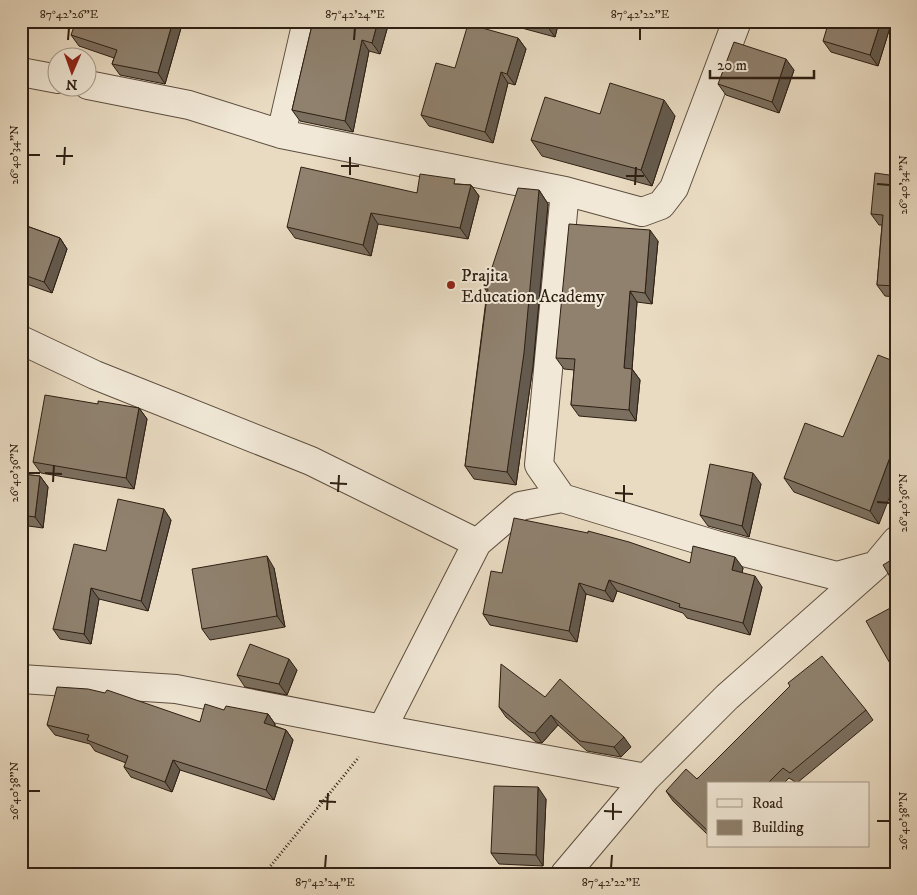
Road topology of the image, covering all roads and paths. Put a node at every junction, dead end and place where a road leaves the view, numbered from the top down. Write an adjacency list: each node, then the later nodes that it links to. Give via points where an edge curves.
1 (307, 21): 6 (street)
2 (737, 21): 7 (street, via 674,188 660,205 642,212)
3 (21, 72): 4 (street)
4 (48, 77)
5 (98, 87): 6 (street, via 189,105)
6 (281, 134): 7 (street)
7 (565, 191): 9 (street, via 539,464)
8 (21, 340): 11 (street, via 96,375 311,461)
9 (562, 498): 11 (street, via 520,506); 12 (street, via 716,545 837,576)
10 (896, 541): 12 (street)
11 (477, 543): 14 (street)
12 (876, 565): 15 (street, via 727,697)
13 (21, 679): 14 (street, via 176,689)
14 (382, 729): 15 (street); 16 (path)
15 (646, 778): 17 (street)
16 (264, 874)
17 (564, 874)

